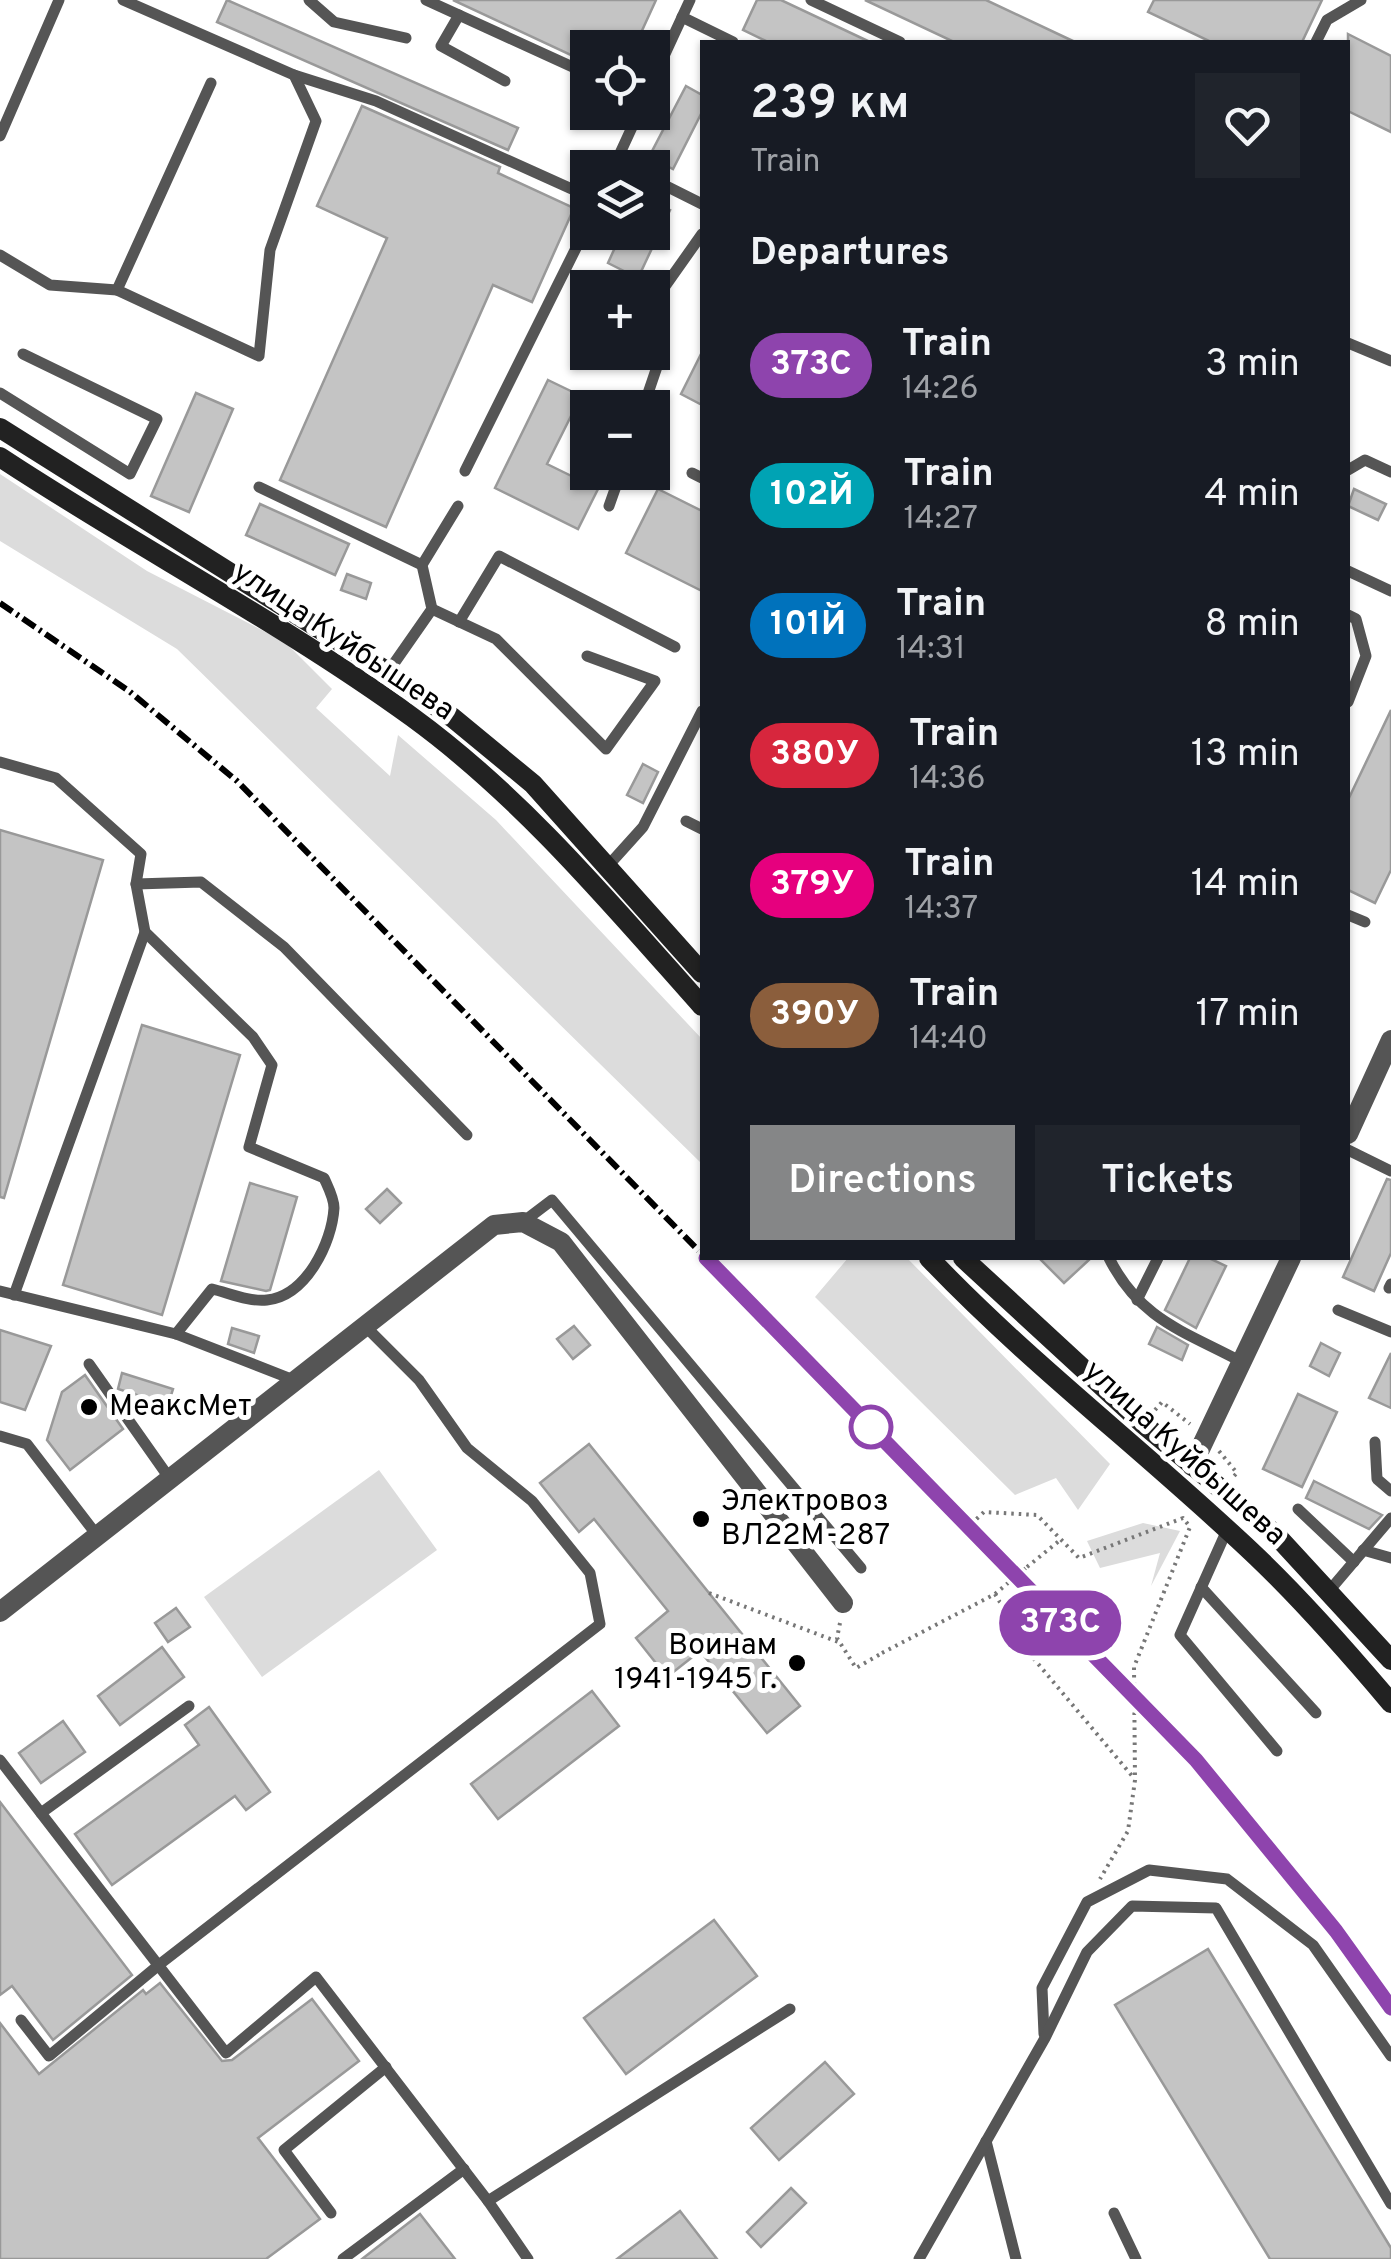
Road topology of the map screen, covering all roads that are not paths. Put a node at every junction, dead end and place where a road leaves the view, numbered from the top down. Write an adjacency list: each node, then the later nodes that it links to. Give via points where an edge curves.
1 (59, 0): 19 (lane)
2 (124, 0): 16 (lane)
3 (309, 0): 10 (lane, via 334,22)
4 (426, 0): 8 (lane)
5 (690, 0): 9 (lane)
6 (810, 0): 12 (lane)
7 (1362, 0): 13 (lane, via 1327,20)
8 (459, 15): 15 (lane); 17 (lane, via 441,46)
9 (682, 17): 11 (lane); 14 (lane)
10 (406, 38)
11 (730, 40)
12 (896, 40)
13 (1317, 40)
14 (670, 43)
15 (570, 66)
16 (294, 75): 20 (lane, via 376,101); 26 (lane, via 316,121 270,250 259,356)
17 (505, 82)
18 (210, 83): 26 (lane)
19 (0, 136)
20 (570, 188)
21 (670, 188): 22 (lane)
22 (700, 203)
23 (700, 237): 30 (lane, via 656,299 662,352)
24 (575, 250): 35 (lane)
25 (0, 255): 26 (lane, via 50,285)
26 (117, 290)
27 (1350, 344): 29 (lane)
28 (23, 354): 31 (lane, via 158,419 130,474)
29 (1391, 361)
30 (649, 390)
31 (0, 393)
32 (0, 428): 49 (main road, улица Куйбышева)
33 (0, 457): 56 (main road, улица Куйбышева, via 414,719)
34 (1350, 469): 36 (lane, via 1365,460)
35 (465, 471)
36 (1391, 472)
37 (258, 487): 41 (lane)
38 (615, 490): 40 (lane)
39 (458, 506): 41 (lane)
40 (609, 506)
41 (422, 566): 44 (lane)
42 (1350, 572): 43 (lane)
43 (1391, 590)
44 (432, 609): 46 (lane); 49 (lane)
45 (1350, 615): 50 (lane, via 1366,656)
46 (460, 622): 47 (lane, via 499,556); 48 (lane, via 496,639 606,749 654,681)
47 (676, 648)
48 (587, 656)
49 (388, 672): 55 (main road, улица Куйбышева, via 533,784)
50 (1350, 697)
51 (700, 715): 55 (lane, via 642,827)
52 (0, 762): 57 (lane, via 56,778 142,854)
53 (686, 821): 54 (lane)
54 (700, 828)
55 (607, 866): 56 (main road); 61 (main road, улица Куйбышева)
56 (590, 879): 62 (main road, улица Куйбышева)
57 (136, 884): 60 (lane); 65 (lane, via 201,882 284,947)
58 (1350, 916): 59 (lane)
59 (1365, 922)
60 (145, 932): 75 (lane); 80 (lane, via 253,1037 272,1065 249,1147 324,1178 334,1204 314,1266 296,1287 269,1300 212,1289)
61 (700, 971)
62 (700, 1004)
63 (1391, 1040): 64 (street)
64 (1350, 1130)
65 (467, 1135)
66 (1350, 1151): 67 (lane)
67 (1391, 1171)
68 (524, 1222): 78 (street, via 494,1225); 97 (lane, via 552,1200); 100 (street, via 561,1242)
69 (930, 1260): 88 (main road, улица Куйбышева)
70 (966, 1260): 86 (main road, улица Куйбышева)
71 (1110, 1260): 76 (lane)
72 (1157, 1260): 76 (lane)
73 (1289, 1260): 81 (street)
74 (0, 1291): 75 (lane)
75 (14, 1295): 80 (lane)
76 (1136, 1300): 81 (lane)
77 (1338, 1310): 79 (lane)
78 (367, 1328): 83 (street); 109 (lane, via 420,1380 467,1448 532,1501 590,1573 600,1624)
79 (1391, 1332)
80 (176, 1334): 83 (lane)
81 (1242, 1362): 86 (street)
82 (89, 1364): 87 (lane)
83 (298, 1382): 87 (street)
84 (0, 1436): 93 (lane, via 27,1444)
85 (1376, 1442): 89 (lane, via 1377,1479)
86 (1192, 1466): 88 (main road); 99 (main road, улица Куйбышева)
87 (170, 1479): 93 (street)
88 (1174, 1485): 92 (main road, улица Куйбышева)
89 (1391, 1491)
90 (1298, 1509): 96 (lane)
91 (1391, 1518): 94 (lane)
92 (1227, 1530): 98 (lane); 103 (main road, улица Куйбышева)
93 (96, 1534): 101 (street)
94 (1364, 1550): 95 (lane); 96 (lane)
95 (1391, 1558)
96 (1354, 1562): 99 (lane)
97 (861, 1568)
98 (1201, 1587): 105 (lane); 106 (lane, via 1180,1635)
99 (1329, 1591): 102 (main road, улица Куйбышева)
100 (843, 1603)
101 (0, 1612)
102 (1391, 1660)
103 (1391, 1703)
104 (190, 1706): 108 (lane)
105 (1316, 1713)
106 (1277, 1751)
107 (0, 1760): 108 (lane)
108 (41, 1813): 109 (lane)
109 (160, 1964): 111 (lane, via 48,2056); 114 (lane, via 226,2053 316,1977)
110 (790, 2009): 117 (lane)
111 (21, 2020)
112 (1044, 2038): 113 (lane, via 1042,1988 1087,1902 1149,1870 1227,1879 1313,1945); 115 (lane); 118 (lane, via 1087,1952 1132,1906 1216,1908)
113 (1391, 2056)
114 (386, 2067): 116 (lane); 119 (lane, via 284,2150)
115 (986, 2141): 123 (lane); 124 (lane)
116 (464, 2169): 117 (lane); 121 (lane)
117 (488, 2201): 122 (lane)
118 (1391, 2204)
119 (331, 2213)
120 (1114, 2213): 125 (lane)
121 (343, 2259)
122 (528, 2259)
123 (919, 2259)
124 (1016, 2259)
125 (1136, 2259)

